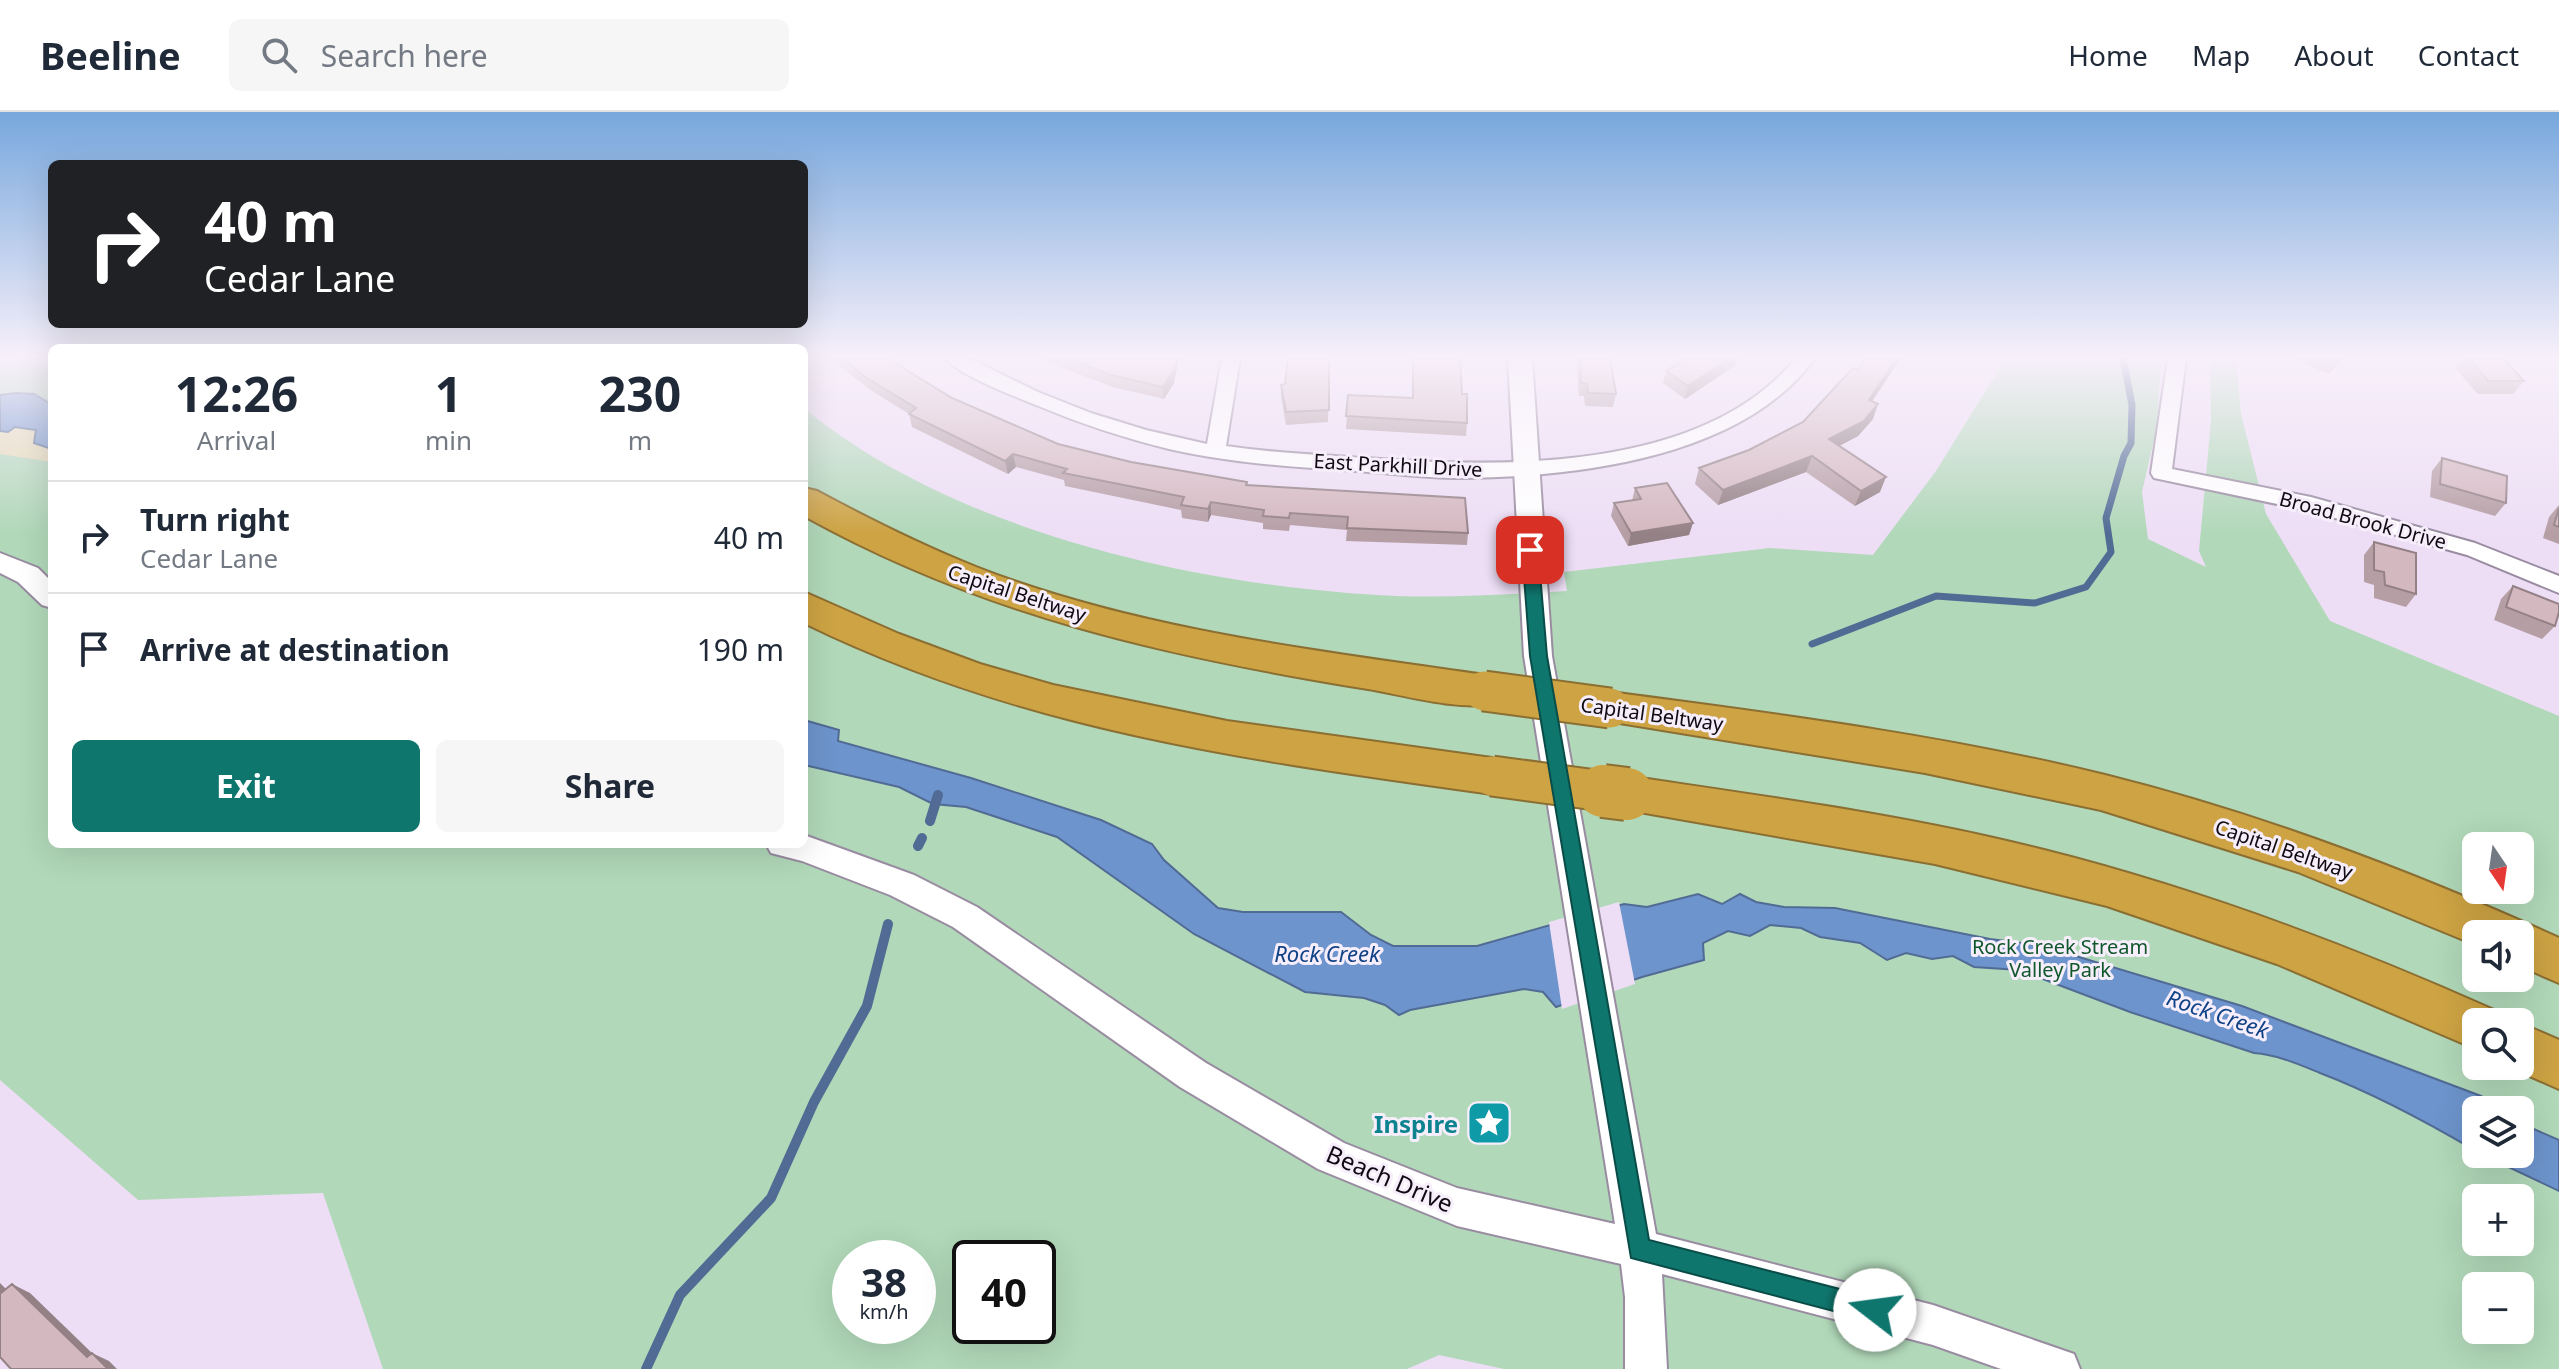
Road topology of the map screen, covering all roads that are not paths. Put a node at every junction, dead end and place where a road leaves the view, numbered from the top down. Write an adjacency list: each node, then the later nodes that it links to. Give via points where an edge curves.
1 (1085, 417): 6 (street, East Parkhill Drive)
2 (1221, 417): 6 (street)
3 (1522, 417): 7 (street)
4 (1737, 417): 7 (street, East Parkhill Drive, via 1684,439 1575,463)
5 (2169, 417): 10 (street, Broad Brook Drive, via 2161,473 2311,504 2475,550)
6 (1216, 450): 7 (street, East Parkhill Drive, via 1471,472)
7 (1524, 467): 20 (street, via 1536,633)
8 (808, 502): 14 (highway, Capital Beltway, bridge, via 910,557 1001,591 1171,638 1289,661 1949,759 2122,797 2287,847)
9 (0, 562): 11 (street, via 28,575)
10 (2559, 585)
11 (48, 594)
12 (808, 608): 17 (highway, bridge, via 935,666 1150,725 1826,824 1980,854 2127,892 2276,942)
13 (805, 848): 20 (street, Beach Drive, via 902,885 965,917 1193,1075 1331,1156 1457,1207)
14 (2470, 920)
15 (2534, 949): 16 (highway)
16 (2559, 961)
17 (2462, 1019)
18 (2534, 1053): 19 (highway)
19 (2559, 1065)
20 (1639, 1249): 21 (street); 22 (street, Beach Drive, via 1933,1325)
21 (1646, 1369)
22 (2059, 1369)

